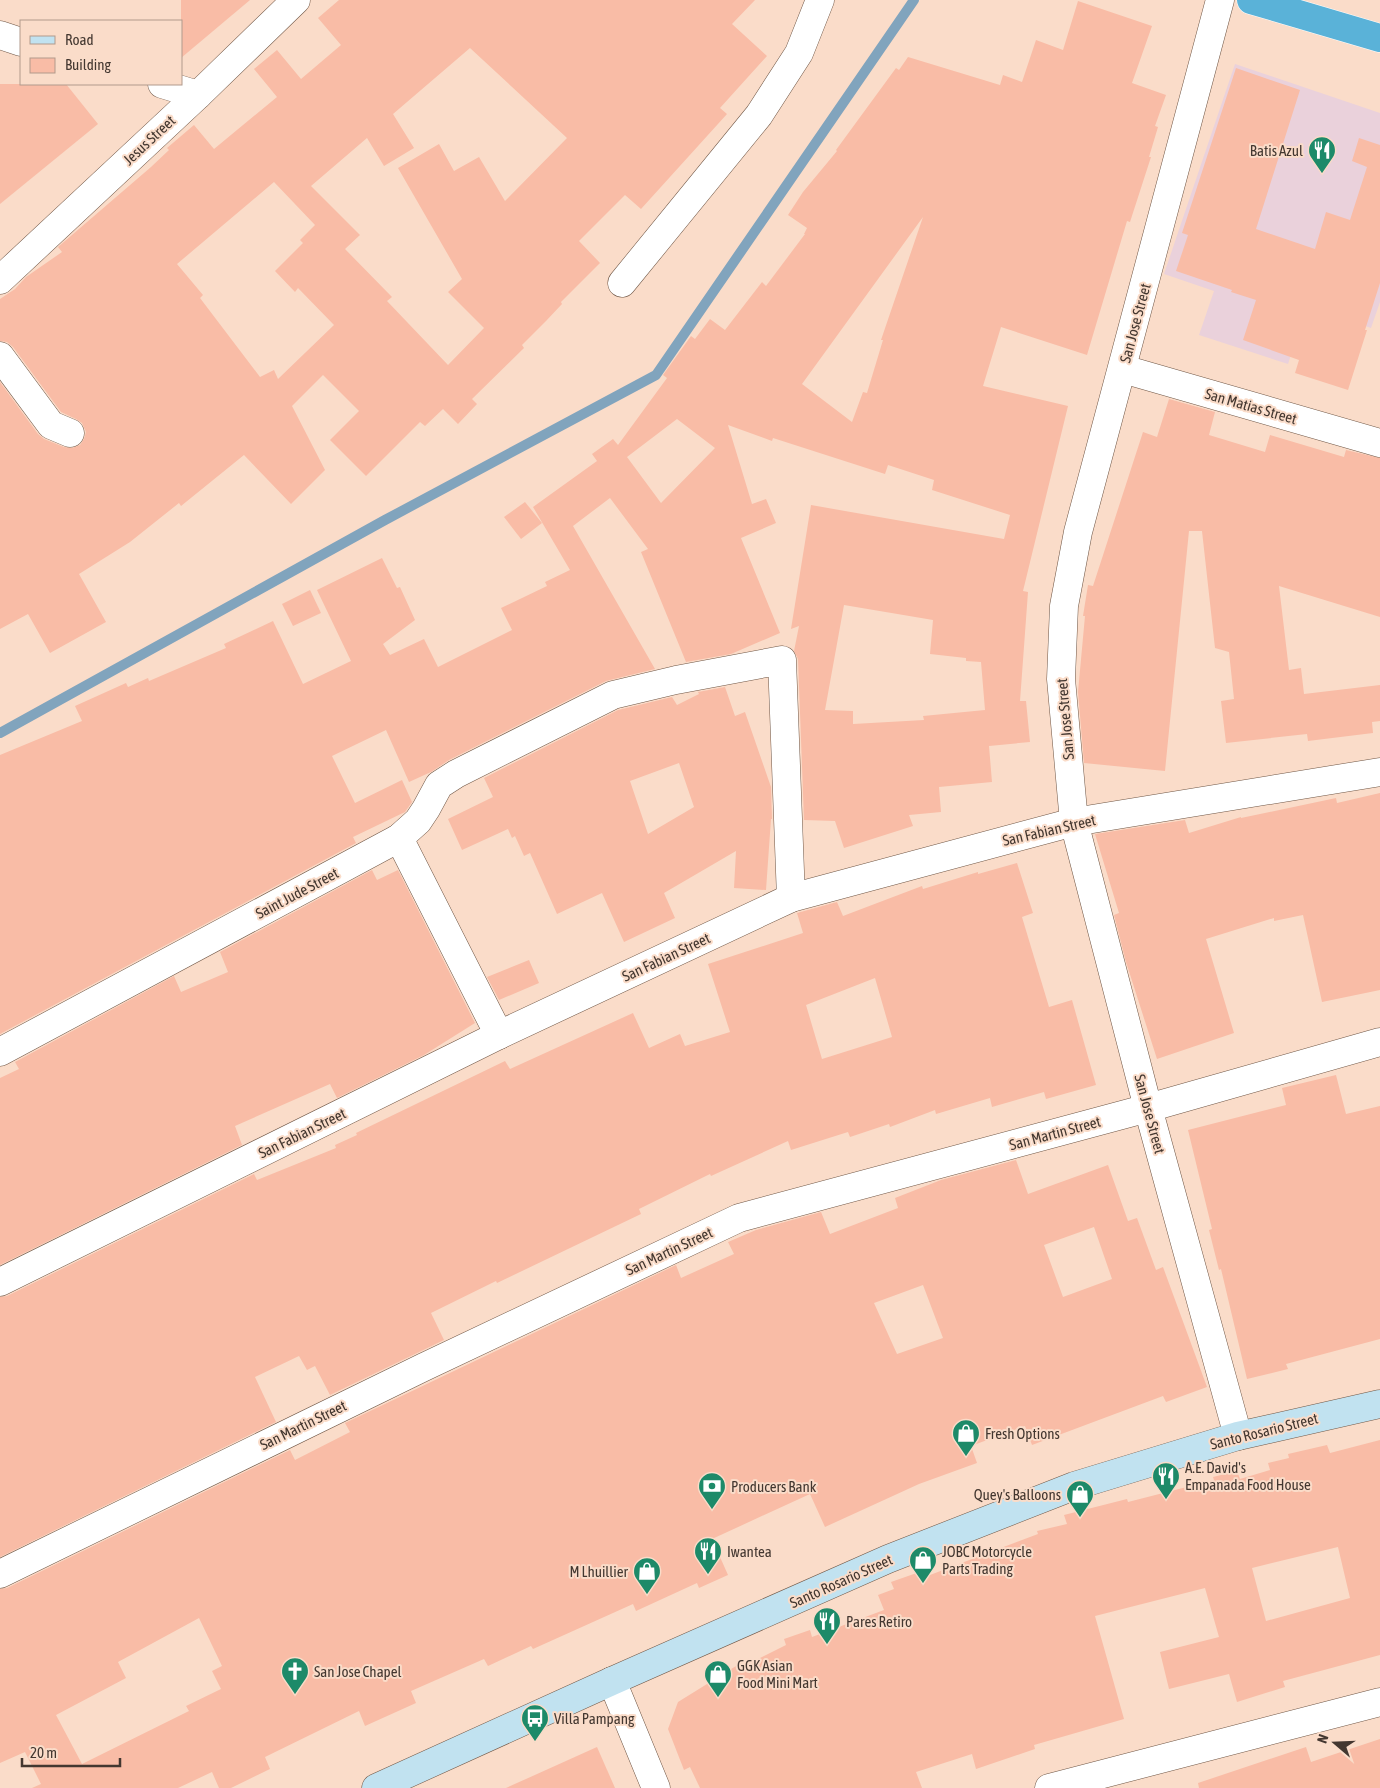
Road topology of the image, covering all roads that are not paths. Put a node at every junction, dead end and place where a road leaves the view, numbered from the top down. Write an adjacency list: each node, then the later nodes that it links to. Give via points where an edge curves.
1 (296, 0): 9 (street, Jesus Street)
2 (820, 0): 11 (street, via 799,53 759,115)
3 (1220, 0): 13 (street, San Jose Street)
4 (1251, 0): 6 (highway)
5 (0, 35): 7 (street)
6 (1380, 38)
7 (20, 42)
8 (165, 85): 9 (street)
9 (198, 95): 10 (street, Jesus Street)
10 (0, 280)
11 (622, 282)
12 (0, 356): 14 (street, via 51,425)
13 (1122, 369): 15 (street, San Matias Street); 17 (street, San Jose Street, via 1078,532 1064,606 1061,679)
14 (70, 433)
15 (1380, 443)
16 (1380, 772): 17 (street, San Fabian Street)
17 (1074, 822): 19 (street, San Fabian Street); 23 (street, San Jose Street)
18 (399, 838): 19 (street, Saint Jude Street, via 418,821 439,785 612,695 782,660); 20 (street); 22 (street, Saint Jude Street)
19 (791, 898): 20 (street, San Fabian Street)
20 (500, 1035): 24 (street, San Fabian Street)
21 (1380, 1042): 23 (street, San Martin Street)
22 (0, 1052)
23 (1148, 1108): 26 (street, San Jose Street); 27 (street, San Martin Street, via 739,1218)
24 (0, 1282)
25 (1380, 1404): 26 (main road, Santo Rosario Street)
26 (1238, 1436): 28 (main road, Santo Rosario Street, via 1074,1486 888,1559)
27 (0, 1574)
28 (612, 1681): 30 (main road, Santo Rosario Street); 31 (street)
29 (1380, 1702): 32 (street)
30 (376, 1788)
31 (656, 1788)
32 (1049, 1788)

